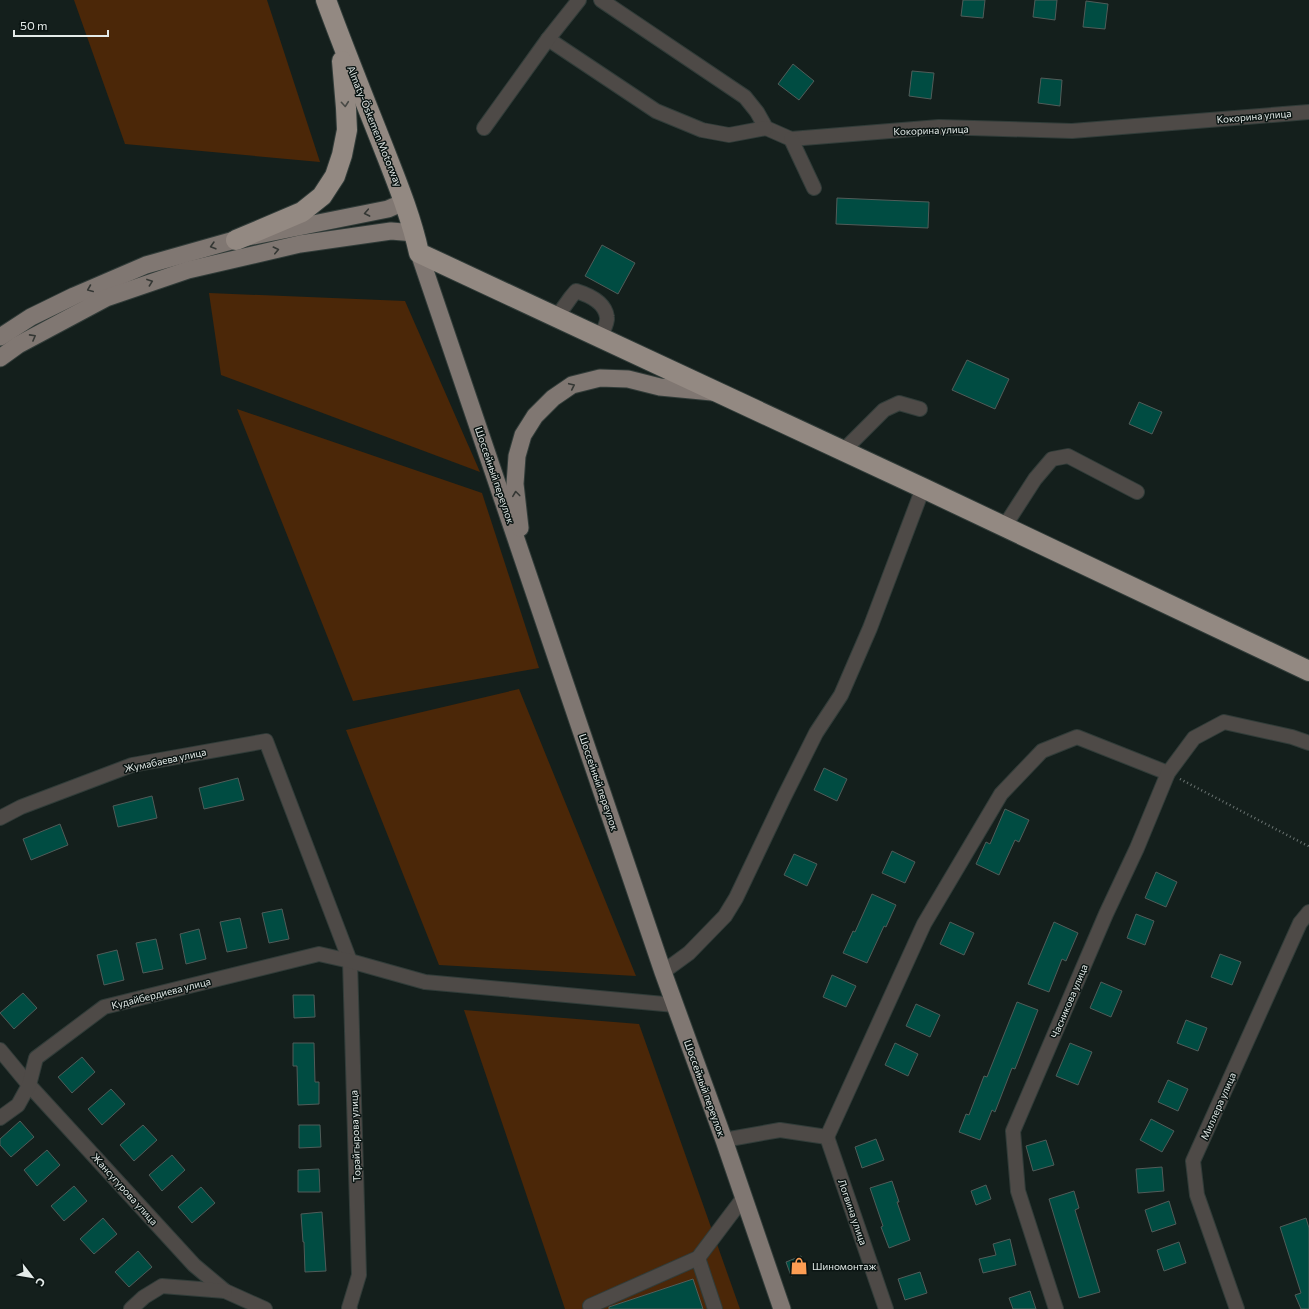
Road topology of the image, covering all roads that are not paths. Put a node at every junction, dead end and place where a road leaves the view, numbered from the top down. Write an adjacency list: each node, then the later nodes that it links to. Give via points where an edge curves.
1 (326, 0): 4 (highway, Almaty-Öskemen Motorway)
2 (579, 0): 5 (street)
3 (601, 0): 8 (street, via 745,97)
4 (339, 37): 11 (highway, Almaty-Öskemen Motorway); 13 (highway, one-way to 13, via 347,130 335,176 322,196 302,212)
5 (548, 39): 7 (street); 8 (street, via 656,111 702,130 730,135)
6 (1309, 112): 9 (street, Кокорина улица, via 1072,131 940,127)
7 (484, 128)
8 (766, 128): 9 (street, Кокорина улица)
9 (791, 138): 10 (street)
10 (814, 188)
11 (404, 202): 12 (highway, Almaty-Öskemen Motorway); 13 (main road, one-way to 13, via 388,209)
12 (415, 233): 14 (highway, Almaty-Öskemen Motorway); 18 (main road, one-way to 12, via 18,345 106,298 188,270 300,244 391,231)
13 (236, 240): 16 (main road, one-way to 16, via 146,265 30,317)
14 (419, 253): 15 (highway); 25 (main road, Шоссейный переулок)
15 (556, 318): 17 (highway); 17 (street, via 576,291 586,294 602,304 607,318)
16 (0, 337)
17 (600, 338): 19 (highway)
18 (0, 358)
19 (715, 392): 21 (highway); 25 (main road, one-way to 19, via 515,484 517,456 524,435 535,416 553,398 572,385 600,378 628,379 660,387)
20 (920, 409): 21 (street, via 899,403 884,410)
21 (843, 451): 22 (highway)
22 (923, 488): 24 (highway); 33 (street, via 870,628 841,695 816,733 736,898 725,916 689,953)
23 (1136, 492): 24 (street, via 1068,456 1052,459 1035,479)
24 (1004, 527): 26 (highway)
25 (524, 560): 33 (main road, Шоссейный переулок)
26 (1309, 671)
27 (266, 741): 30 (street, Жумабаева улица, via 132,765 21,807); 32 (street, Торайгырова улица)
28 (1309, 743): 29 (street, Часникова улица, via 1224,722 1194,738)
29 (1168, 773): 38 (street, via 1077,737 1042,751 1001,794 924,924); 50 (street, Часникова улица, via 1013,1130 1018,1191)
30 (0, 818)
31 (1309, 912): 51 (street, Миллера улица, via 1300,923 1193,1161 1197,1195)
32 (350, 961): 34 (street, Кудайбердиева улица, via 425,982); 36 (street, Кудайбердиева улица, via 318,954 104,1007 36,1058); 45 (street, Торайгырова улица, via 359,1274)
33 (663, 972): 34 (main road, Шоссейный переулок)
34 (675, 1005): 39 (main road, Шоссейный переулок)
35 (0, 1050): 36 (street, Жансугурова улица)
36 (29, 1085): 37 (street, Кудайбердиева улица, via 18,1105); 42 (street, Жансугурова улица, via 194,1265)
37 (0, 1118)
38 (827, 1137): 39 (street, via 780,1130); 49 (street, Логвина улица)
39 (724, 1140): 40 (main road, Шоссейный переулок)
40 (744, 1198): 41 (street); 48 (main road, Шоссейный переулок)
41 (698, 1258): 46 (street, via 590,1306); 47 (street)
42 (225, 1291): 43 (street, via 162,1286); 44 (street, Жансугурова улица)
43 (131, 1309)
44 (265, 1309)
45 (348, 1309)
46 (591, 1309)
47 (715, 1309)
48 (782, 1309)
49 (886, 1309)
50 (1056, 1309)
51 (1236, 1309)

